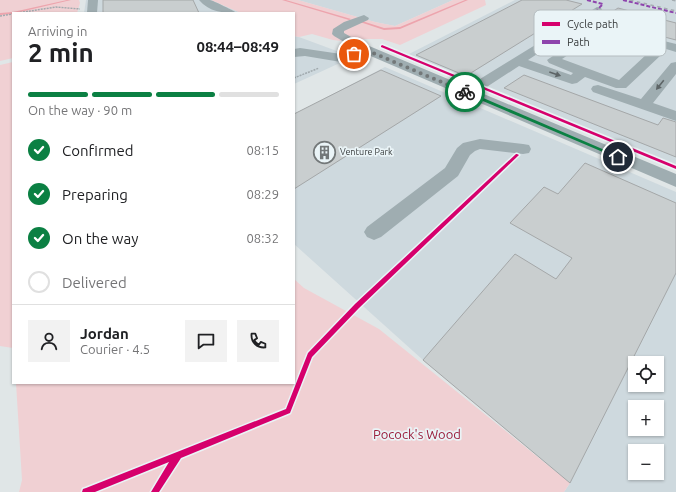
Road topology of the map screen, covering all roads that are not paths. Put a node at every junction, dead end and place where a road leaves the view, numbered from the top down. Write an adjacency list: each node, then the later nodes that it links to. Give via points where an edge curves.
1 (93, 0): 3 (street)
2 (204, 0): 4 (street)
3 (92, 12)
4 (229, 12)
5 (364, 18): 9 (street, via 348,24 340,29 338,34)
6 (666, 46): 7 (street)
7 (676, 48)
8 (297, 50): 9 (street, via 343,58)
9 (366, 50): 16 (street)
10 (534, 51): 13 (street)
11 (558, 56): 15 (street, via 552,60)
12 (653, 56): 15 (street, via 621,85)
13 (518, 61): 15 (street, one-way to 15); 16 (street)
14 (676, 66): 17 (street, one-way to 17)
15 (578, 76): 17 (street)
16 (468, 93): 19 (street)
17 (644, 105): 18 (street)
18 (676, 116)
19 (531, 141): 20 (street); 21 (street, via 469,147 463,152 452,172)
20 (676, 181)
21 (374, 232)

